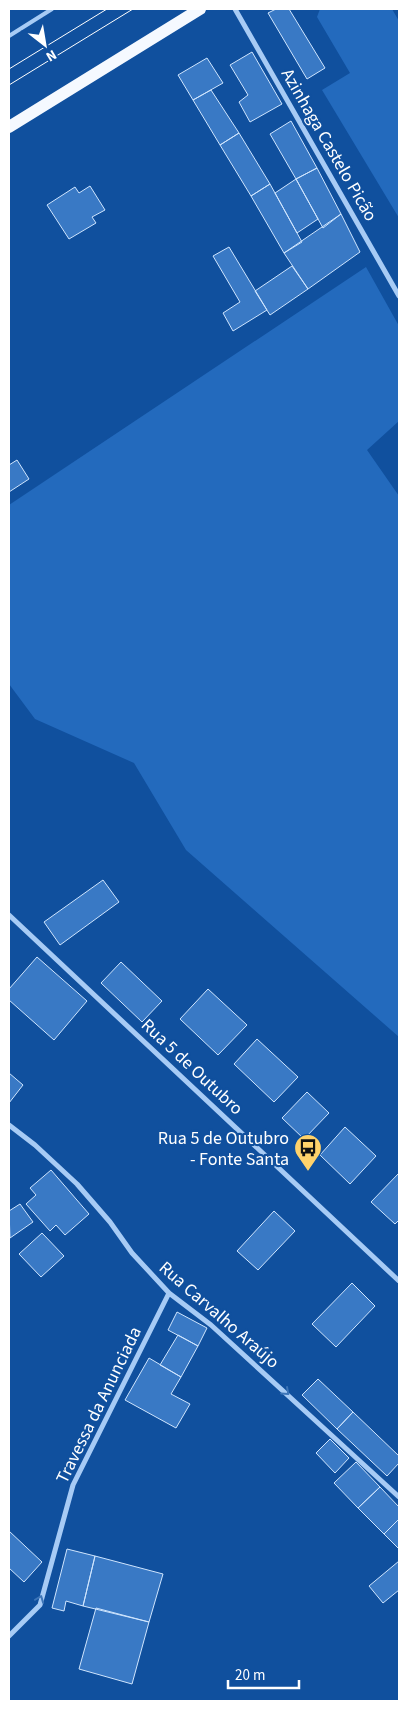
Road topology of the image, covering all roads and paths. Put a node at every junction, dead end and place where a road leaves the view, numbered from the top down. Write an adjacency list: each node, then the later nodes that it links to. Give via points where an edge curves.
1 (52, 9): 4 (lane)
2 (200, 9): 5 (main road)
3 (235, 9): 6 (street, Azinhaga Castelo Picão)
4 (9, 36)
5 (9, 127)
6 (399, 296)
7 (9, 915): 9 (street, Rua 5 de Outubro)
8 (9, 1125): 10 (street, Rua Carvalho Araújo, via 36,1145 77,1184)
9 (399, 1282)
10 (169, 1293): 11 (street, Rua Carvalho Araújo, one-way to 11, via 211,1325); 12 (street, Travessa da Anunciada, one-way to 10, via 40,1605 73,1485)
11 (399, 1498)
12 (9, 1636)

